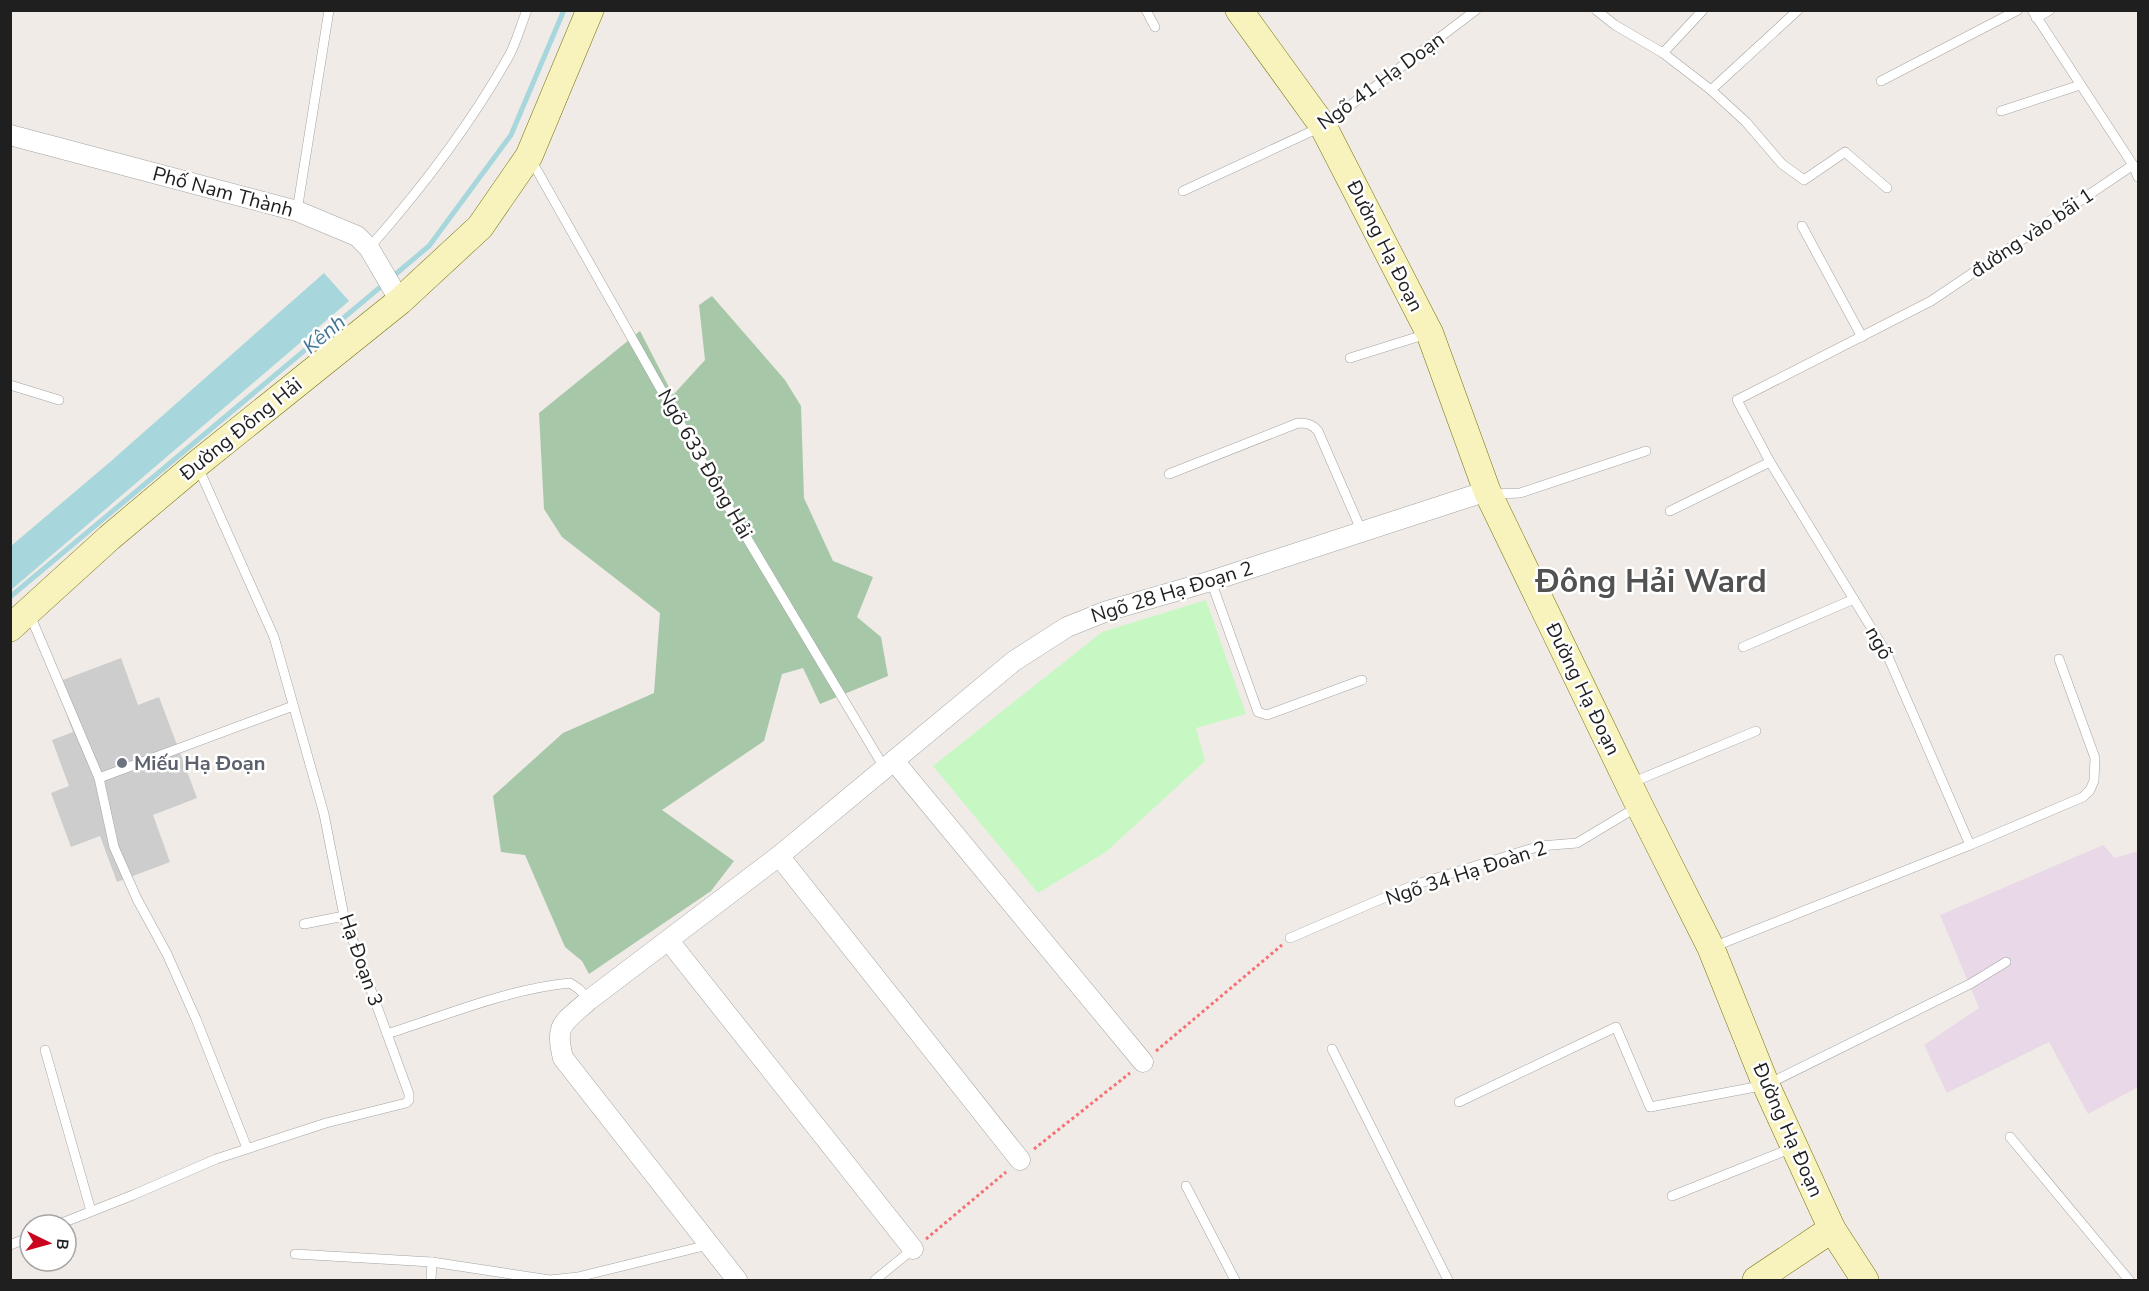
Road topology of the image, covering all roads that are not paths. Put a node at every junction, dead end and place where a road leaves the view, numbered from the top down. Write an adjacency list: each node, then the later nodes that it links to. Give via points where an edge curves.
1 (329, 10): 26 (lane)
2 (527, 10): 28 (lane, via 511,52 459,136 411,201)
3 (590, 10): 21 (street, Đường Đông Hải)
4 (1146, 10): 13 (lane)
5 (1239, 10): 19 (street, Đường Hạ Đoạn)
6 (1476, 10): 19 (lane, Ngõ 41 Hạ Doạn)
7 (1596, 10): 14 (lane)
8 (1703, 10): 14 (lane)
9 (1798, 10): 17 (lane)
10 (2018, 10): 15 (lane)
11 (2050, 10): 12 (lane)
12 (2034, 14): 16 (lane)
13 (1155, 27)
14 (1664, 52): 17 (lane)
15 (1881, 81)
16 (2080, 85): 18 (lane); 22 (lane)
17 (1711, 90): 24 (lane, via 1746,122 1782,164 1804,180 1845,152)
18 (2001, 111)
19 (1323, 126): 25 (lane, Ngõ 41 Hạ Doạn); 31 (street, Đường Hạ Đoạn)
20 (10, 135): 26 (street, Phố Nam Thành)
21 (529, 156): 29 (street, Đường Đông Hải, via 480,227); 51 (lane, Ngõ 633 Đông Hải, via 714,483)
22 (2133, 165): 23 (lane); 30 (lane, đường vào bãi 1)
23 (2139, 177)
24 (1887, 188)
25 (1183, 191)
26 (297, 211): 28 (street, Phố Nam Thành, via 357,236)
27 (1802, 225): 32 (lane)
28 (369, 248): 29 (street, Phố Nam Thành)
29 (398, 296): 38 (street, Đường Đông Hải)
30 (1931, 301): 32 (lane, ngõ)
31 (1430, 334): 33 (lane); 40 (street, Đường Hạ Đoạn)
32 (1862, 337): 37 (lane, ngõ, via 1737,400)
33 (1350, 358)
34 (10, 386): 35 (lane)
35 (59, 400)
36 (1646, 451): 40 (lane, via 1520,493 1496,495)
37 (1770, 462): 41 (lane); 44 (lane, ngõ)
38 (197, 464): 45 (street, Đường Đông Hải, via 109,538); 49 (lane, Hạ Đoạn 3, via 274,637)
39 (1170, 474): 42 (lane, via 1298,423 1307,423 1318,431)
40 (1487, 491): 42 (street, Ngõ 28 Hạ Đoạn 2); 53 (street, Đường Hạ Đoạn)
41 (1670, 512)
42 (1362, 532): 43 (street, Ngõ 28 Hạ Đoạn 2)
43 (1211, 581): 48 (lane, via 1262,715); 51 (street, Ngõ 28 Hạ Đoạn 2, via 1107,611 1067,627 1014,661)
44 (1854, 599): 46 (lane); 54 (lane, ngõ, via 1886,652)
45 (20, 621): 52 (lane)
46 (1743, 647)
47 (2059, 659): 54 (lane, via 2095,758 2090,790 2083,797)
48 (1362, 680)
49 (293, 706): 52 (lane); 56 (lane, Hạ Đoạn 3, via 324,814)
50 (1756, 731): 53 (lane, Ngõ 34 Hạ Đoàn 2)
51 (889, 765): 55 (street, Ngõ 28 Hạ Đoạn 2); 66 (street)
52 (99, 778): 71 (lane, via 114,847 172,964)
53 (1634, 795): 58 (lane, Ngõ 34 Hạ Đoàn 2, via 1577,843 1540,846 1414,885); 60 (street, Đường Hạ Đoạn)
54 (1970, 845): 60 (lane)
55 (779, 856): 59 (street, Ngõ 28 Hạ Đoạn 2); 72 (street)
56 (344, 916): 57 (lane); 63 (lane, Hạ Đoạn 3)
57 (304, 924)
58 (1290, 938)
59 (669, 941): 62 (street, Ngõ 28 Hạ Đoạn 2); 79 (street)
60 (1711, 948): 67 (street, Đường Hạ Đoạn)
61 (2006, 962): 67 (lane, via 1970,984)
62 (589, 1000): 63 (lane, via 570,983 559,984 495,999); 78 (street, Ngõ 28 Hạ Đoạn 2, via 561,1026 558,1040 563,1058)
63 (387, 1034): 71 (lane, Hạ Đoạn 3, via 409,1094 406,1103)
64 (1332, 1048): 86 (lane)
65 (45, 1050): 75 (lane)
66 (1143, 1062)
67 (1766, 1085): 68 (lane, via 1650,1107 1616,1027); 70 (street, Đường Hạ Đoạn)
68 (1459, 1102)
69 (2010, 1137): 89 (lane)
70 (1795, 1147): 74 (lane); 77 (street, Đường Hạ Đoạn)
71 (247, 1148): 75 (lane, Hạ Đoạn 3)
72 (1020, 1160)
73 (1186, 1186): 85 (lane)
74 (1672, 1196)
75 (91, 1211): 76 (lane, Hạ Đoạn 3)
76 (78, 1216)
77 (1832, 1228): 87 (street); 88 (street, Đường Hạ Đoạn)
78 (708, 1245): 81 (lane, via 578,1277 550,1280); 83 (street)
79 (913, 1249): 84 (lane)
80 (295, 1254): 81 (lane)
81 (432, 1262): 82 (lane)
82 (432, 1281)
83 (737, 1281)
84 (875, 1281)
85 (1235, 1281)
86 (1448, 1281)
87 (1756, 1281)
88 (1865, 1281)
89 (2128, 1281)

